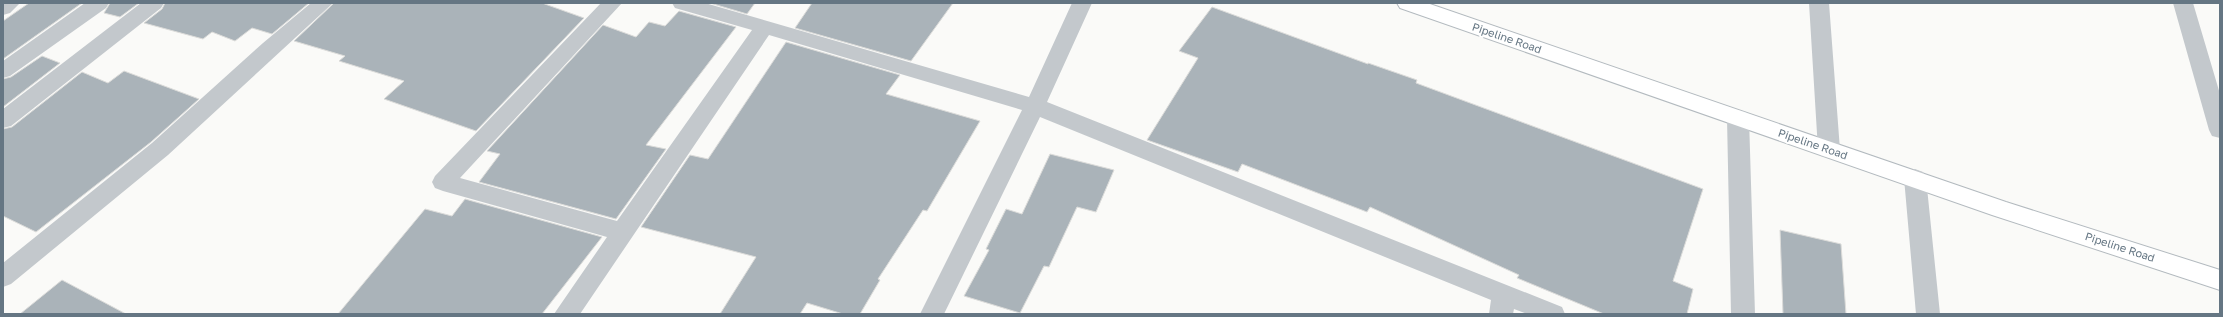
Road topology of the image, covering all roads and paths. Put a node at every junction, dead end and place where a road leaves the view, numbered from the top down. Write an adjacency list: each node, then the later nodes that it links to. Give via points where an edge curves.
1 (10, 3): 11 (street)
2 (99, 3): 13 (street)
3 (154, 3): 16 (street)
4 (324, 3): 21 (street, via 270,48 160,149)
5 (612, 3): 20 (street, via 443,182)
6 (682, 3): 12 (street)
7 (1082, 3): 14 (street)
8 (1407, 3): 15 (main road, Pipeline Road)
9 (1819, 3): 18 (street)
10 (2183, 3): 17 (street)
11 (3, 8)
12 (765, 26): 14 (street); 20 (street)
13 (3, 71)
14 (1035, 106): 23 (street); 25 (street)
15 (1738, 118): 18 (main road, Pipeline Road); 27 (street)
16 (3, 120)
17 (2220, 130)
18 (1829, 150): 19 (main road, Pipeline Road)
19 (1916, 178): 22 (main road, Pipeline Road); 28 (street)
20 (623, 232): 24 (street)
21 (3, 277)
22 (2220, 280)
23 (1502, 304): 26 (street)
24 (566, 314)
25 (932, 314)
26 (1553, 314)
27 (1743, 314)
28 (1928, 314)

